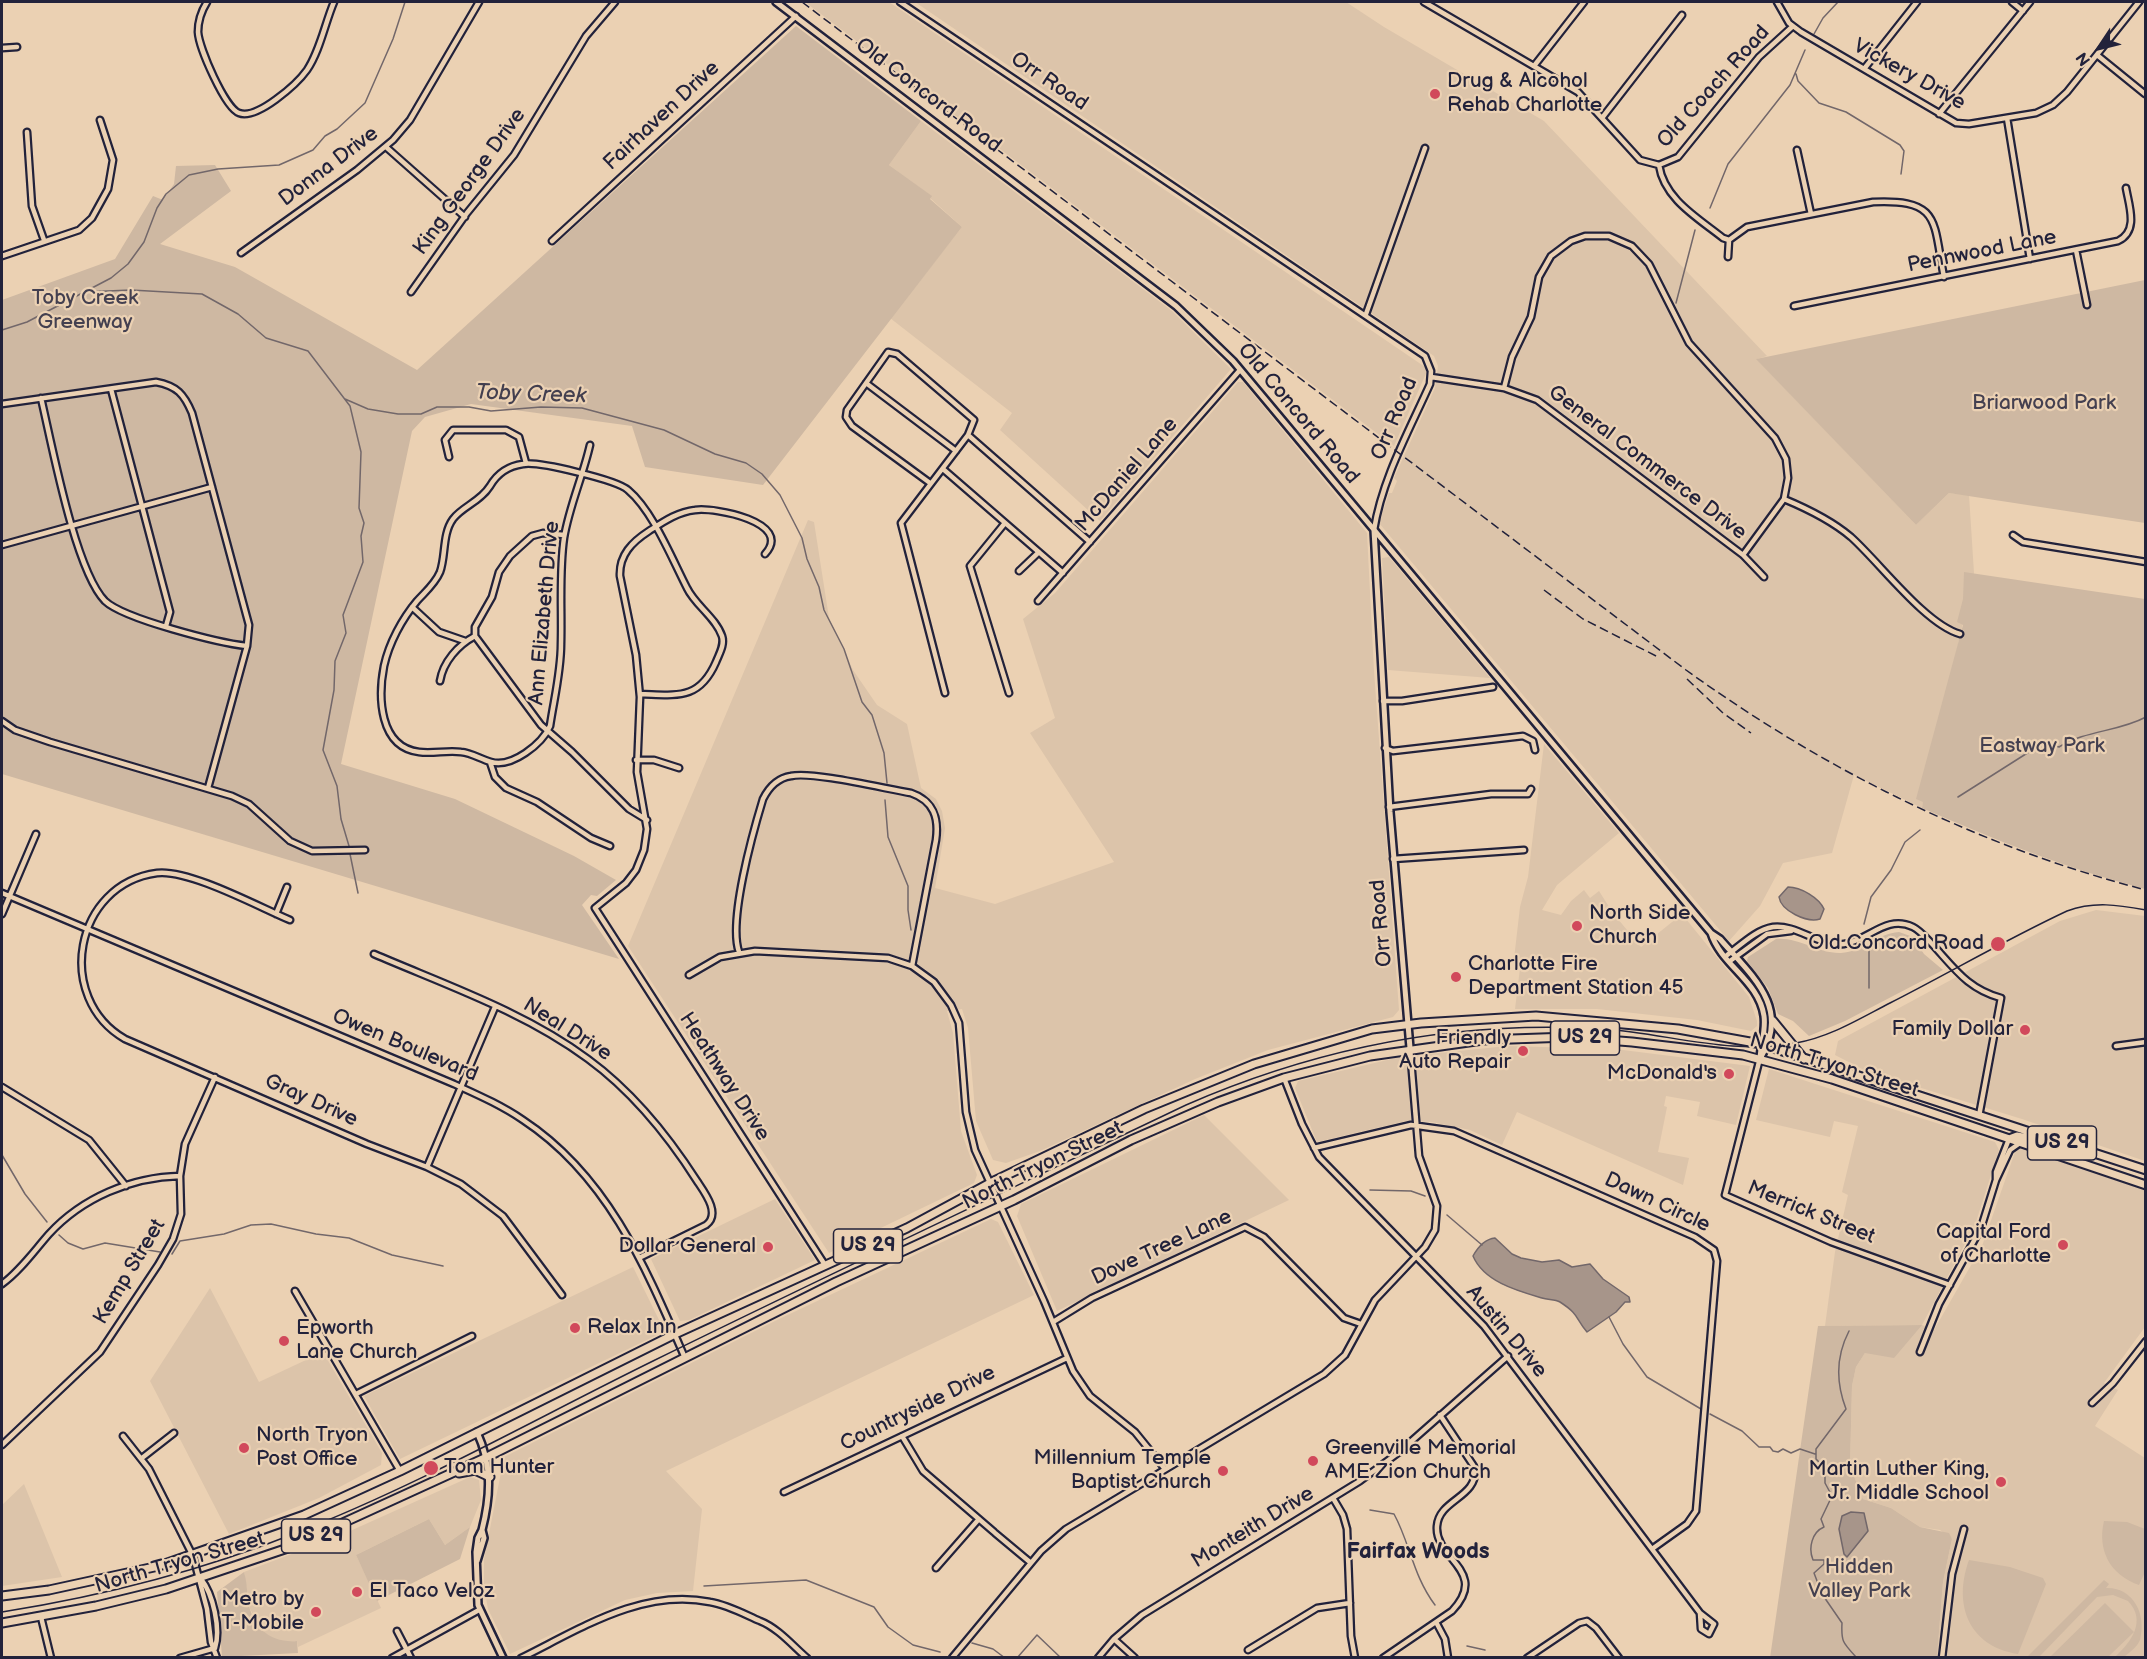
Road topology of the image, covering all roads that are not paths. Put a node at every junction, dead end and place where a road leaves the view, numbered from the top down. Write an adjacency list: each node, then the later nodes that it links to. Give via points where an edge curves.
1 (207, 2): 2 (street, via 200,20 200,40 227,102 247,115 258,112 306,71)
2 (334, 2)
3 (478, 2): 31 (street, Donna Drive, via 410,120)
4 (615, 2): 37 (street, King George Drive, via 586,36 514,155)
5 (776, 2): 18 (street, Old Concord Road)
6 (900, 2): 50 (street, Orr Road)
7 (1424, 2): 14 (street, Old Coach Road)
8 (1584, 2): 23 (street)
9 (1777, 2): 19 (street, Vickery Drive)
10 (1917, 2): 24 (street)
11 (2012, 2): 16 (street)
12 (2030, 2): 16 (street)
13 (2139, 2): 15 (street); 22 (street, Vickery Drive)
14 (1435, 4): 23 (street, Old Coach Road)
15 (2145, 5)
16 (2023, 11): 26 (street)
17 (1682, 15): 27 (street)
18 (796, 16): 40 (street, Fairhaven Drive); 51 (street, Old Concord Road, via 1176,306)
19 (1793, 26): 24 (street, Vickery Drive); 34 (street, Old Coach Road, via 1759,57 1680,154)
20 (17, 47): 21 (street)
21 (2, 48)
22 (2097, 55): 25 (street); 28 (street, Vickery Drive, via 2057,103 2036,113)
23 (1534, 66): 27 (street, Old Coach Road, via 1578,92)
24 (1864, 69): 26 (street, Vickery Drive)
25 (2145, 94)
26 (1939, 114): 28 (street, Vickery Drive, via 1960,124)
27 (1602, 118): 34 (street, Old Coach Road, via 1640,160)
28 (2007, 118): 45 (street)
29 (100, 120): 38 (street, via 113,160 105,195 82,228)
30 (27, 132): 38 (street, via 32,206)
31 (386, 147): 37 (street); 42 (street, Donna Drive)
32 (1425, 148): 50 (street)
33 (1797, 150): 36 (street)
34 (1659, 165): 39 (street, via 1665,185 1677,201)
35 (2126, 188): 41 (street, Pennwood Lane, via 2131,226 2127,234 2113,243)
36 (1810, 214): 39 (street, via 1747,227); 46 (street, via 1873,202 1921,207 1932,218)
37 (465, 217): 47 (street, King George Drive)
38 (44, 240): 43 (street)
39 (1729, 240): 44 (street)
40 (552, 242)
41 (2076, 250): 45 (street, Pennwood Lane); 48 (street)
42 (241, 253)
43 (2, 256)
44 (1728, 257)
45 (2030, 259): 46 (street, Pennwood Lane)
46 (1944, 276): 49 (street, Pennwood Lane)
47 (411, 292)
48 (2087, 305)
49 (1794, 306)
50 (1366, 314): 52 (street, Orr Road, via 1420,351 1430,365)
51 (1240, 370): 72 (street, Old Concord Road); 76 (street, McDaniel Lane)
52 (1431, 377): 55 (street, General Commerce Drive); 72 (street, Orr Road, via 1390,475)
53 (866, 382): 58 (street, via 886,354 897,354 972,416 974,426); 60 (street); 65 (street, via 847,410 848,422)
54 (111, 388): 56 (street); 66 (street, via 156,382 172,385 184,395); 68 (street)
55 (1504, 388): 67 (street, via 1548,260 1575,239 1597,235 1618,239 1643,256 1689,343 1780,445 1788,473); 80 (street, General Commerce Drive, via 1547,406)
56 (41, 398): 57 (street); 70 (street)
57 (2, 404)
58 (968, 435): 60 (street); 76 (street)
59 (591, 445): 64 (street, Ann Elizabeth Drive)
60 (956, 451): 63 (street)
61 (449, 457): 62 (street, via 446,440 453,430 506,430 519,437)
62 (526, 463): 64 (street); 86 (street, via 505,470 479,500 453,518 438,576)
63 (944, 469): 65 (street); 69 (street)
64 (582, 475): 71 (street, via 621,485 635,496); 73 (street, Ann Elizabeth Drive)
65 (930, 483): 94 (street, via 902,523)
66 (212, 487): 68 (street); 91 (street, via 249,624)
67 (1784, 499): 80 (street); 88 (street, via 1840,529 1938,624)
68 (143, 506): 70 (street); 87 (street, via 170,612)
69 (1005, 523): 78 (street); 95 (street, via 970,566)
70 (72, 526): 77 (street); 87 (street, via 93,586 107,602 123,613)
71 (655, 527): 79 (street, via 682,513 712,509 762,526 771,538); 96 (street, via 631,545 620,569); 96 (street, via 690,595 719,630 723,642 715,665 698,688 680,695)
72 (1374, 530): 97 (street, Orr Road); 123 (street, Old Concord Road)
73 (564, 535): 89 (street, via 532,536 510,556 499,572 492,597 475,627); 99 (street, Ann Elizabeth Drive, via 561,655)
74 (2013, 535): 81 (street, via 2023,542)
75 (2, 538): 77 (street)
76 (1090, 542): 83 (street, McDaniel Lane)
77 (2, 545)
78 (1039, 552): 82 (street); 83 (street)
79 (765, 554)
80 (1743, 555): 84 (street, General Commerce Drive)
81 (2145, 561)
82 (1020, 571)
83 (1063, 573): 85 (street, McDaniel Lane)
84 (1764, 578)
85 (1038, 601)
86 (412, 607): 90 (street, via 439,632); 103 (street, via 384,665 383,710 388,731 400,745 412,751 461,752)
87 (166, 626): 91 (street, via 222,643)
88 (1960, 634)
89 (475, 636): 90 (street); 99 (street, via 526,708)
90 (465, 641): 92 (street, via 444,667)
91 (247, 646): 105 (street)
92 (440, 681)
93 (1493, 687): 97 (street, via 1402,701)
94 (945, 693)
95 (1009, 693)
96 (640, 694): 102 (street)
97 (1383, 700): 100 (street, Orr Road)
98 (2, 721): 105 (street, via 15,730 50,742)
99 (548, 731): 103 (street, Ann Elizabeth Drive, via 522,754 499,763); 108 (street, via 629,809)
100 (1385, 748): 101 (street, via 1393,751 1523,736 1533,741); 107 (street, Orr Road)
101 (1535, 750)
102 (636, 759): 104 (street); 108 (street)
103 (490, 762): 110 (street, via 495,777 506,788)
104 (679, 768)
105 (208, 788): 111 (street, via 249,804 290,841 312,851)
106 (1531, 789): 107 (street, via 1528,794 1491,794)
107 (1389, 807): 113 (street, Orr Road)
108 (647, 820): 155 (street, Heathway Drive, via 639,865 626,883 596,908)
109 (36, 834): 116 (street)
110 (610, 846)
111 (365, 850)
112 (1524, 850): 113 (street)
113 (1393, 859): 128 (street, Orr Road)
114 (287, 886): 118 (street)
115 (2, 893): 116 (street, Owen Boulevard)
116 (9, 896): 117 (street); 120 (street, Owen Boulevard)
117 (2, 914)
118 (276, 914): 119 (street); 120 (street, via 191,879 155,873 105,899)
119 (290, 921)
120 (88, 929): 135 (street, Gray Drive, via 81,975 87,1000 100,1020 125,1039); 138 (street, Owen Boulevard)
121 (739, 952): 124 (street, via 876,956); 124 (street, via 735,934 740,898 763,799 781,779 804,775 912,793 934,811 938,825 936,840); 125 (street, via 720,957)
122 (374, 954): 126 (street, Neal Drive)
123 (1730, 957): 127 (street, Old Concord Road, via 1763,990); 130 (street, Old Concord Road, via 1760,1001); 139 (street, via 1767,934 1791,931 1842,944 1887,925 1908,925 1922,934 1974,988 2001,998)
124 (912, 966): 149 (street, via 934,982 956,1014 968,1126)
125 (689, 975)
126 (495, 1007): 138 (street); 154 (street, Neal Drive, via 571,1047 636,1101 661,1129 700,1186 713,1213 711,1220)
127 (1773, 1021): 130 (street, Old Concord Road); 134 (main road)
128 (1408, 1025): 130 (main road, North Tryon Street / US 29, via 1570,1017 1678,1029); 132 (street, Orr Road); 149 (main road, North Tryon Street / US 29, via 1372,1029 1254,1064 1155,1104)
129 (2145, 1042): 131 (street)
130 (1764, 1045): 133 (street, Old Concord Road); 134 (main road, North Tryon Street / US 29)
131 (2116, 1046)
132 (1410, 1048): 133 (main road, North Tryon Street / US 29, via 1569,1037); 136 (main road, North Tryon Street / US 29); 140 (street, Orr Road)
133 (1760, 1058): 141 (main road, North Tryon Street / US 29); 157 (street, Merrick Street, via 1725,1195 1831,1242)
134 (1806, 1061): 139 (main road, North Tryon Street / US 29)
135 (214, 1077): 145 (street, Gray Drive); 147 (street, Kemp Street, via 185,1144)
136 (1284, 1078): 144 (street, Austin Drive); 152 (main road, North Tryon Street / US 29, via 1139,1137)
137 (2, 1087): 151 (street, via 89,1140)
138 (462, 1088): 145 (street); 154 (street, Owen Boulevard, via 524,1120 577,1165 608,1203)
139 (1979, 1116): 143 (main road, North Tryon Street / US 29)
140 (1416, 1125): 144 (street, Dawn Circle); 153 (street, Orr Road, via 1419,1156 1437,1206 1431,1238); 187 (street, Dawn Circle, via 1469,1137 1695,1237 1716,1253 1696,1511 1687,1524)
141 (2009, 1139): 142 (main road, North Tryon Street / US 29); 143 (main road, via 2018,1136); 148 (street)
142 (2020, 1143): 148 (street, via 2010,1150); 150 (main road, North Tryon Street / US 29)
143 (2066, 1144): 146 (main road, North Tryon Street / US 29)
144 (1314, 1148): 153 (street, Austin Drive, via 1342,1183)
145 (427, 1167): 159 (street, Gray Drive, via 461,1184 503,1216)
146 (2145, 1170)
147 (180, 1176): 151 (street, via 149,1178); 176 (street, Kemp Street, via 182,1209 177,1230 129,1311 100,1352)
148 (1996, 1180): 157 (street, via 1982,1228)
149 (990, 1183): 152 (street); 155 (main road, North Tryon Street / US 29, via 907,1228)
150 (2145, 1185)
151 (126, 1186): 156 (street, via 83,1204)
152 (1000, 1207): 160 (street); 167 (main road, North Tryon Street / US 29, via 836,1282)
153 (1417, 1257): 161 (street, Orr Road, via 1375,1300); 166 (street, Austin Drive)
154 (639, 1258): 162 (street, Owen Boulevard)
155 (825, 1265): 162 (main road, North Tryon Street / US 29)
156 (2, 1284)
157 (1950, 1285): 165 (street)
158 (296, 1292): 169 (street)
159 (562, 1295)
160 (1053, 1322): 161 (street, Dove Tree Lane, via 1092,1298 1245,1227 1264,1237 1344,1318); 168 (street)
161 (1361, 1324): 179 (street, Orr Road, via 1345,1355 1333,1367)
162 (675, 1334): 167 (street, Owen Boulevard); 172 (main road, North Tryon Street / US 29)
163 (472, 1336): 169 (street)
164 (2145, 1341): 170 (street)
165 (1920, 1352)
166 (1508, 1356): 171 (street, Monteith Drive); 187 (street, Austin Drive)
167 (685, 1358): 177 (main road, North Tryon Street / US 29)
168 (1068, 1358): 175 (street, Countryside Drive); 179 (street, via 1090,1396 1136,1432)
169 (356, 1394): 180 (street)
170 (2092, 1403)
171 (1440, 1415): 184 (street, Monteith Drive, via 1398,1453); 197 (street, via 1472,1459 1476,1473 1472,1488 1444,1510 1437,1522 1439,1538 1460,1567 1465,1583 1459,1603)
172 (477, 1432): 177 (street); 180 (main road, North Tryon Street / US 29)
173 (174, 1433): 178 (street)
174 (123, 1436): 178 (street)
175 (902, 1436): 183 (street, Countryside Drive); 185 (street, via 923,1471)
176 (2, 1445)
177 (487, 1457): 181 (main road, North Tryon Street / US 29); 182 (street)
178 (142, 1458): 188 (street)
179 (1165, 1469): 189 (street, Orr Road, via 1066,1529)
180 (400, 1471): 188 (main road, North Tryon Street / US 29, via 304,1515)
181 (450, 1475): 182 (main road, via 475,1470); 191 (main road, North Tryon Street / US 29, via 334,1529)
182 (490, 1477): 194 (street, via 475,1584)
183 (784, 1492)
184 (1333, 1498): 193 (street, via 1347,1529); 200 (street, Monteith Drive, via 1159,1605)
185 (979, 1519): 189 (street); 190 (street)
186 (1964, 1529): 220 (street, via 1952,1574)
187 (1652, 1549): 195 (street, Austin Drive)
188 (194, 1556): 191 (street); 192 (main road, North Tryon Street / US 29, via 110,1578)
189 (1030, 1563): 212 (street, Orr Road)
190 (936, 1568)
191 (201, 1579): 196 (main road, North Tryon Street / US 29); 201 (street)
192 (2, 1596)
193 (1350, 1603): 203 (street, via 1317,1608); 215 (street)
194 (479, 1610): 202 (street); 209 (street)
195 (1700, 1613)
196 (41, 1617): 198 (main road, North Tryon Street / US 29); 204 (street)
197 (1436, 1622): 216 (street); 217 (street)
198 (2, 1623)
199 (397, 1631): 202 (street)
200 (1114, 1639): 213 (street, Monteith Drive); 214 (street)
201 (215, 1648): 205 (street); 206 (street)
202 (407, 1649): 207 (street); 208 (street)
203 (1248, 1650)
204 (51, 1658)
205 (180, 1658)
206 (217, 1658)
207 (392, 1658)
208 (411, 1658)
209 (503, 1658)
210 (521, 1658): 211 (street, via 623,1609 677,1599 710,1602 746,1613 773,1629)
211 (807, 1658)
212 (952, 1658)
213 (1098, 1658)
214 (1135, 1658)
215 (1355, 1658)
216 (1383, 1658)
217 (1448, 1658)
218 (1527, 1658): 219 (street, via 1587,1621)
219 (1619, 1658)
220 (1942, 1658)

